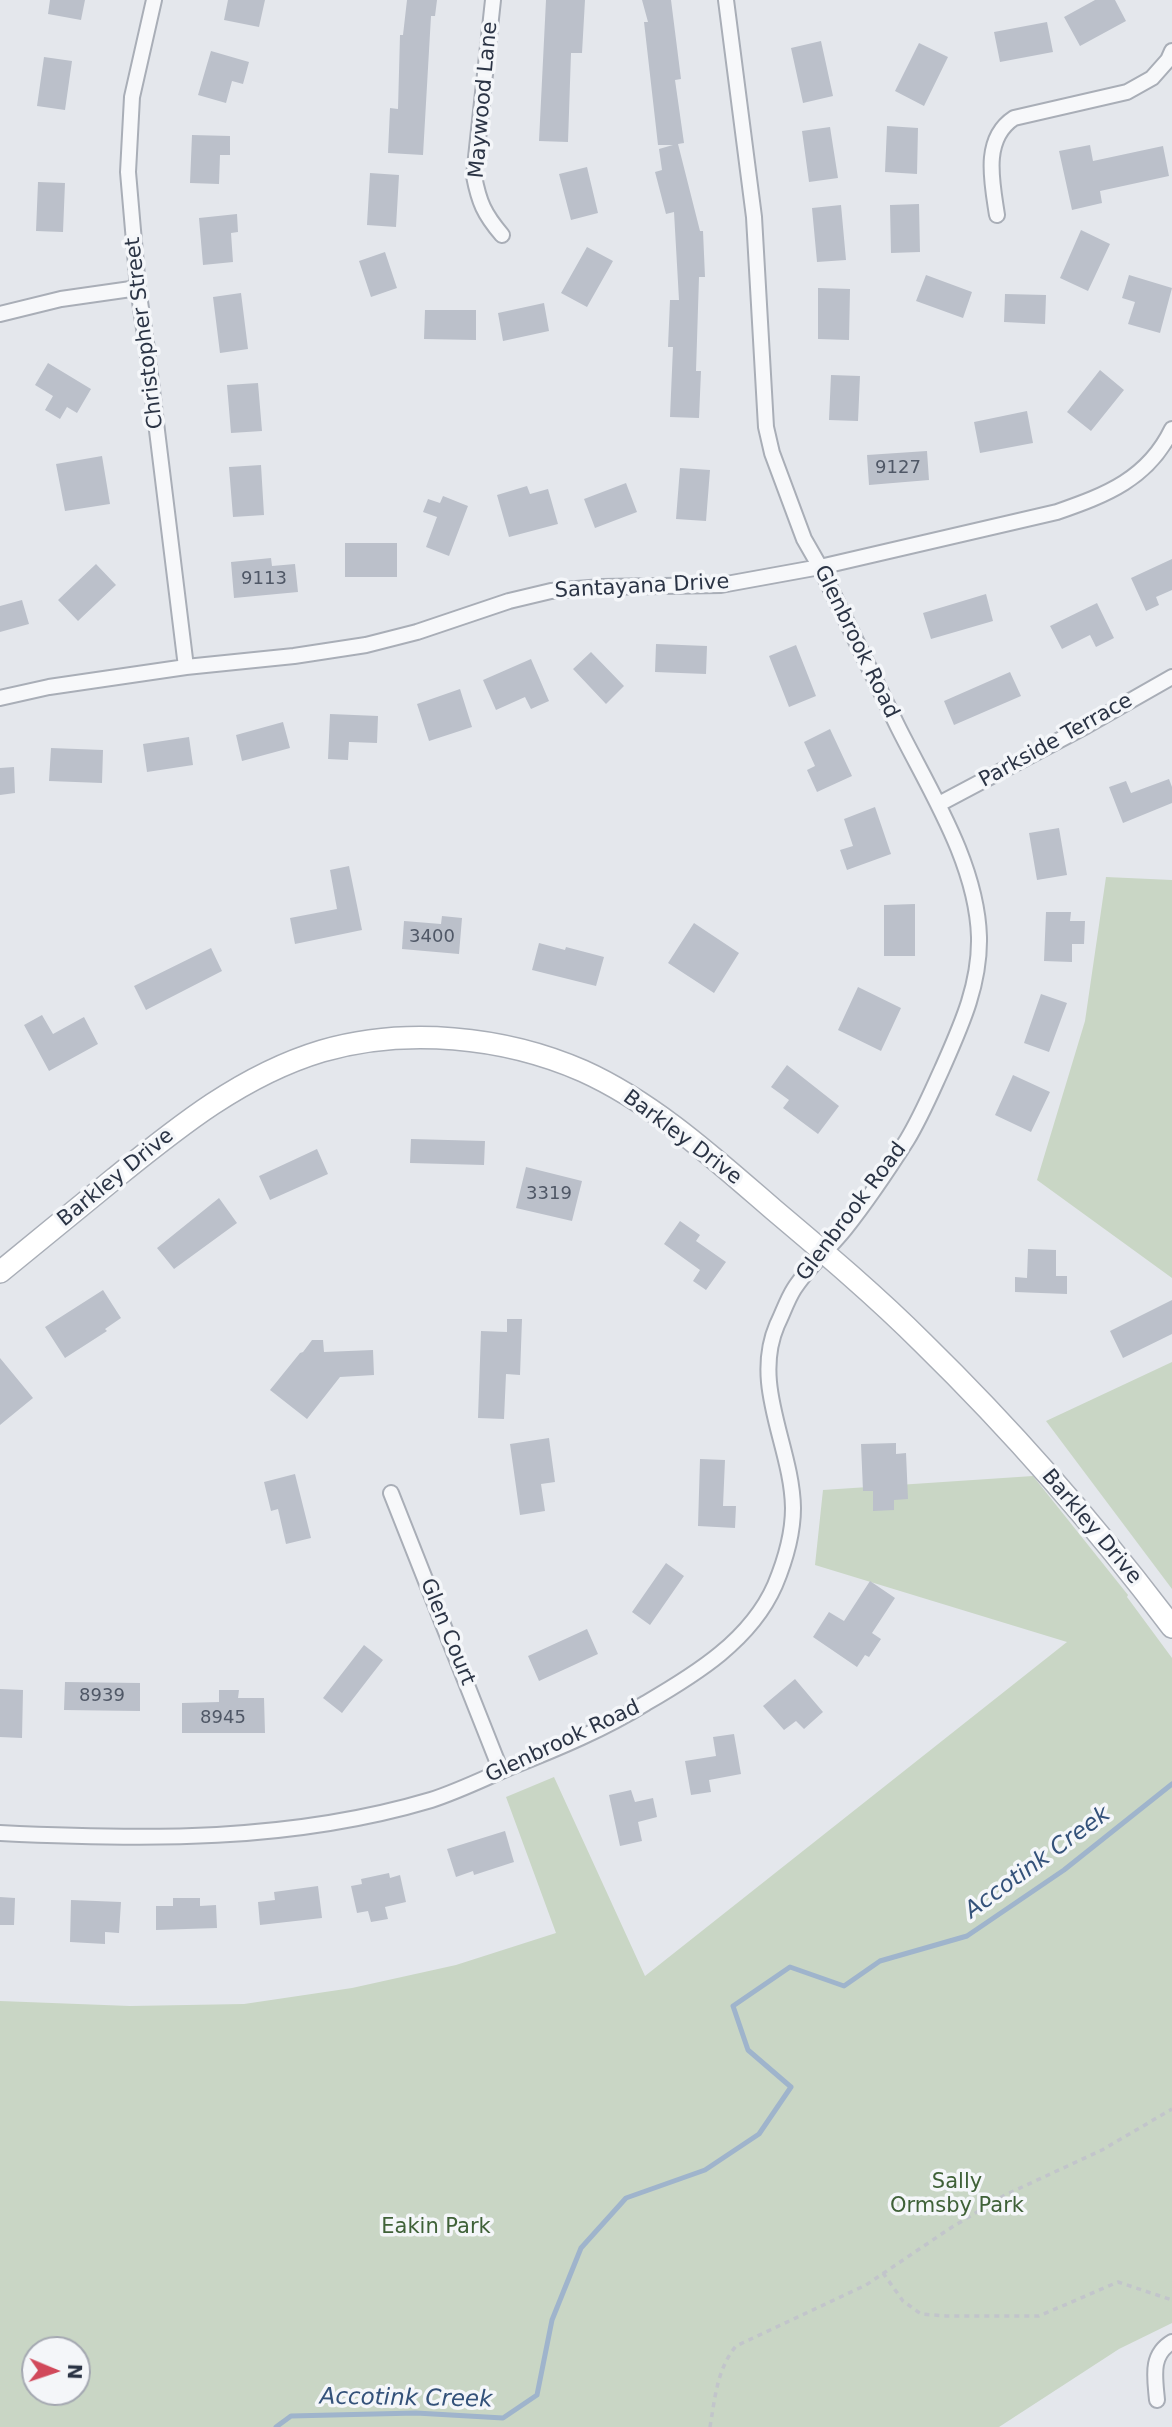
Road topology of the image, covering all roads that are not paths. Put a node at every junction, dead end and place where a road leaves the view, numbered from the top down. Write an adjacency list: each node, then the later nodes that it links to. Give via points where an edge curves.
1 (154, 0): 7 (street, Christopher Street, via 135,75 129,136)
2 (493, 0): 6 (street, Maywood Lane, via 474,176 486,218)
3 (726, 0): 10 (street, Glenbrook Road, via 754,217 766,427 804,539)
4 (1172, 51): 5 (street, via 1152,78 1135,89 1004,124 993,146)
5 (997, 215)
6 (502, 234)
7 (138, 288): 8 (street); 11 (street, Christopher Street)
8 (0, 314)
9 (1172, 429): 10 (street, Santayana Drive, via 1139,473 1089,501)
10 (820, 567): 11 (street, Santayana Drive, via 721,585 551,591 366,645); 14 (street, Glenbrook Road)
11 (186, 667): 13 (street, Santayana Drive)
12 (1172, 677): 14 (street, Parkside Terrace)
13 (0, 698)
14 (939, 804): 15 (street, Glenbrook Road, via 976,914 978,946 972,996 908,1138)
15 (824, 1253): 16 (street, Barkley Drive, via 675,1127 626,1094 534,1053 479,1042 420,1038 323,1051 243,1085 151,1149); 18 (street, Barkley Drive, via 922,1341 1009,1431 1113,1549); 19 (street, Glenbrook Road, via 793,1290 769,1351 768,1387 793,1510 784,1560 763,1607 731,1644 681,1683 573,1742)
16 (0, 1272)
17 (391, 1493): 19 (street, Glen Court)
18 (1172, 1626)
19 (502, 1771): 20 (street, Glenbrook Road, via 433,1799 379,1814 278,1832 173,1838)
20 (0, 1833)
21 (1172, 2342): 22 (street, via 1156,2361)
22 (1157, 2400)

